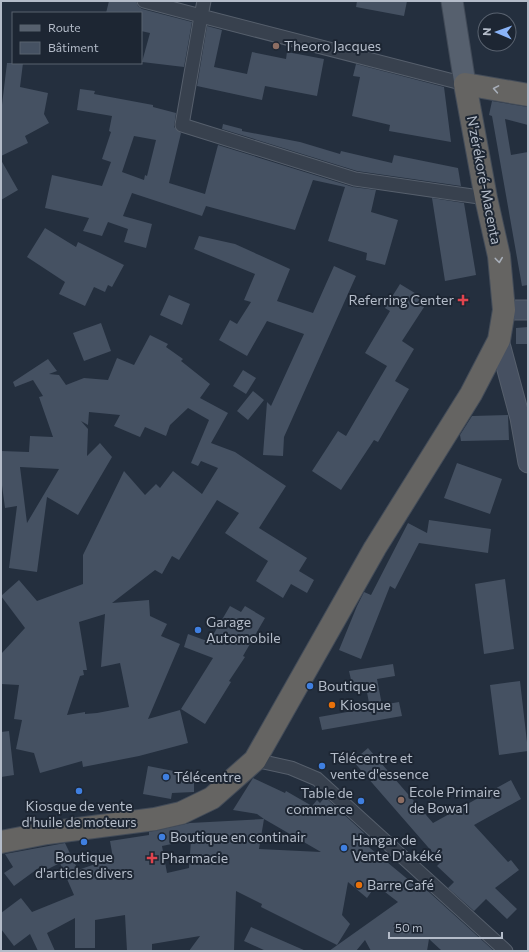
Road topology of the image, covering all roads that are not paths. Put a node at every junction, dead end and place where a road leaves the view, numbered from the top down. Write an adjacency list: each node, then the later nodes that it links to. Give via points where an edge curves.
1 (144, 1): 4 (street)
2 (204, 1): 4 (street)
3 (452, 1): 5 (main road)
4 (201, 16): 5 (street); 7 (street, via 182,125 354,179)
5 (465, 84): 6 (highway, one-way to 5); 7 (highway, N'zérékoré-Macenta)
6 (528, 95)
7 (486, 198): 8 (highway, N'zérékoré-Macenta, one-way to 8, via 499,256)
8 (504, 310): 9 (main road); 10 (highway, N'zérékoré-Macenta)
9 (528, 310)
10 (498, 340): 11 (main road, via 520,418); 12 (highway, N'zérékoré-Macenta, via 471,394 375,548)
11 (528, 463)
12 (255, 760): 13 (highway, N'zérékoré-Macenta, via 212,798 181,813); 14 (street, via 291,768 316,779)
13 (1, 842)
14 (506, 951)

